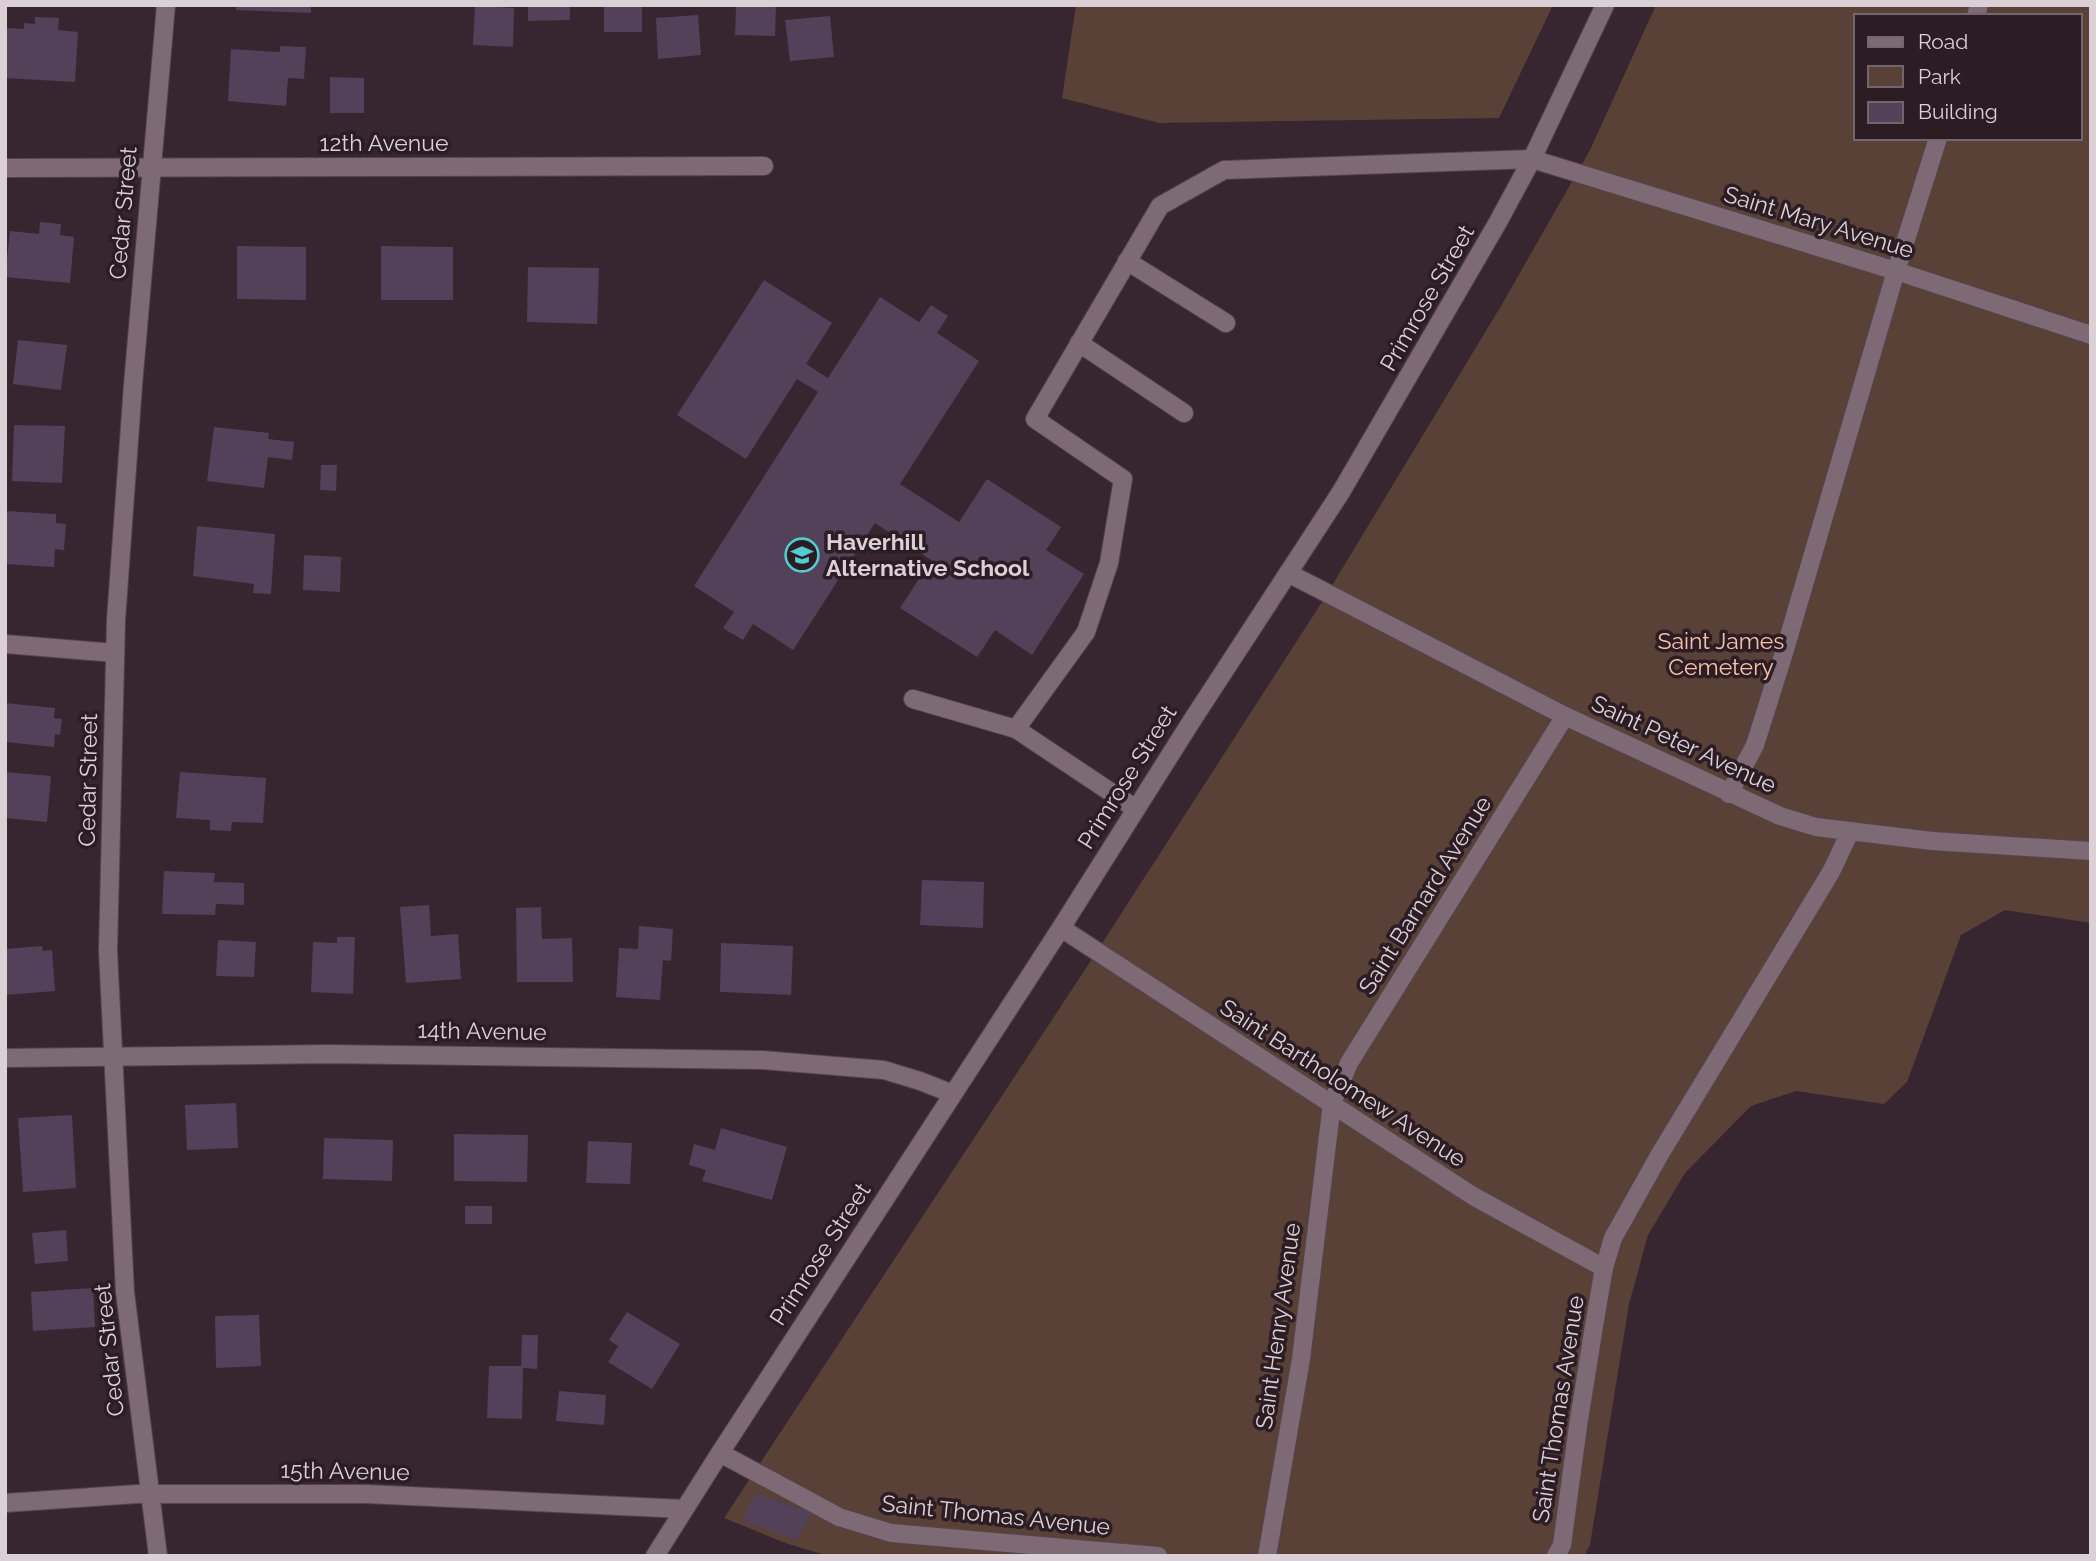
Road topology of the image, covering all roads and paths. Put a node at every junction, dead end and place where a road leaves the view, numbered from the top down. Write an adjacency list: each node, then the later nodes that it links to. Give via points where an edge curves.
1 (166, 5): 7 (street, Cedar Street)
2 (1605, 5): 4 (street, Primrose Street)
3 (1937, 140): 9 (street)
4 (1532, 159): 8 (street, Saint Mary Avenue, via 1224,170 1160,206); 9 (street, Saint Mary Avenue); 14 (street, Primrose Street, via 1404,386)
5 (764, 166): 7 (street, 12th Avenue)
6 (5, 167): 7 (street, 12th Avenue)
7 (152, 168): 16 (street, Cedar Street)
8 (1127, 261): 10 (street); 12 (street, Saint Mary Avenue)
9 (1896, 271): 11 (street, Saint Mary Avenue); 20 (street, via 1755,745)
10 (1226, 323)
11 (2091, 335)
12 (1079, 343): 13 (street); 19 (street, Saint Mary Avenue, via 1035,419 1123,479 1109,563 1086,632)
13 (1184, 413)
14 (1288, 573): 18 (street, Saint Peter Avenue); 21 (street, Primrose Street)
15 (5, 644): 16 (street)
16 (115, 653): 25 (street, Cedar Street, via 108,951)
17 (913, 699): 19 (street)
18 (1565, 716): 20 (street, Saint Peter Avenue); 28 (street, Saint Barnard Avenue, via 1349,1063)
19 (1016, 729): 21 (street)
20 (1729, 794): 22 (street, Saint Peter Avenue, via 1780,816)
21 (1136, 809): 24 (street, Primrose Street)
22 (1850, 832): 23 (street, Saint Peter Avenue); 29 (street, Saint Thomas Avenue, via 1660,1154 1613,1238)
23 (2091, 851)
24 (1061, 928): 27 (street, Primrose Street); 28 (street, Saint Bartholomew Avenue)
25 (113, 1056): 26 (street, 14th Avenue); 27 (street, 14th Avenue, via 762,1060 884,1070); 31 (street, Cedar Street, via 125,1292)
26 (5, 1058)
27 (953, 1094): 30 (street, Primrose Street)
28 (1332, 1103): 29 (street, Saint Bartholomew Avenue, via 1473,1196); 37 (street, Saint Henry Avenue, via 1301,1359)
29 (1604, 1268): 38 (street, Saint Thomas Avenue, via 1562,1545)
30 (720, 1453): 33 (street, Primrose Street); 36 (street, Saint Thomas Avenue, via 839,1517 891,1533)
31 (151, 1495): 32 (street, 15th Avenue); 33 (street, 15th Avenue, via 367,1493); 34 (street, Cedar Street)
32 (5, 1503)
33 (684, 1509): 35 (street, Primrose Street)
34 (158, 1556)
35 (655, 1556)
36 (1158, 1556)
37 (1267, 1556)
38 (1556, 1556)

